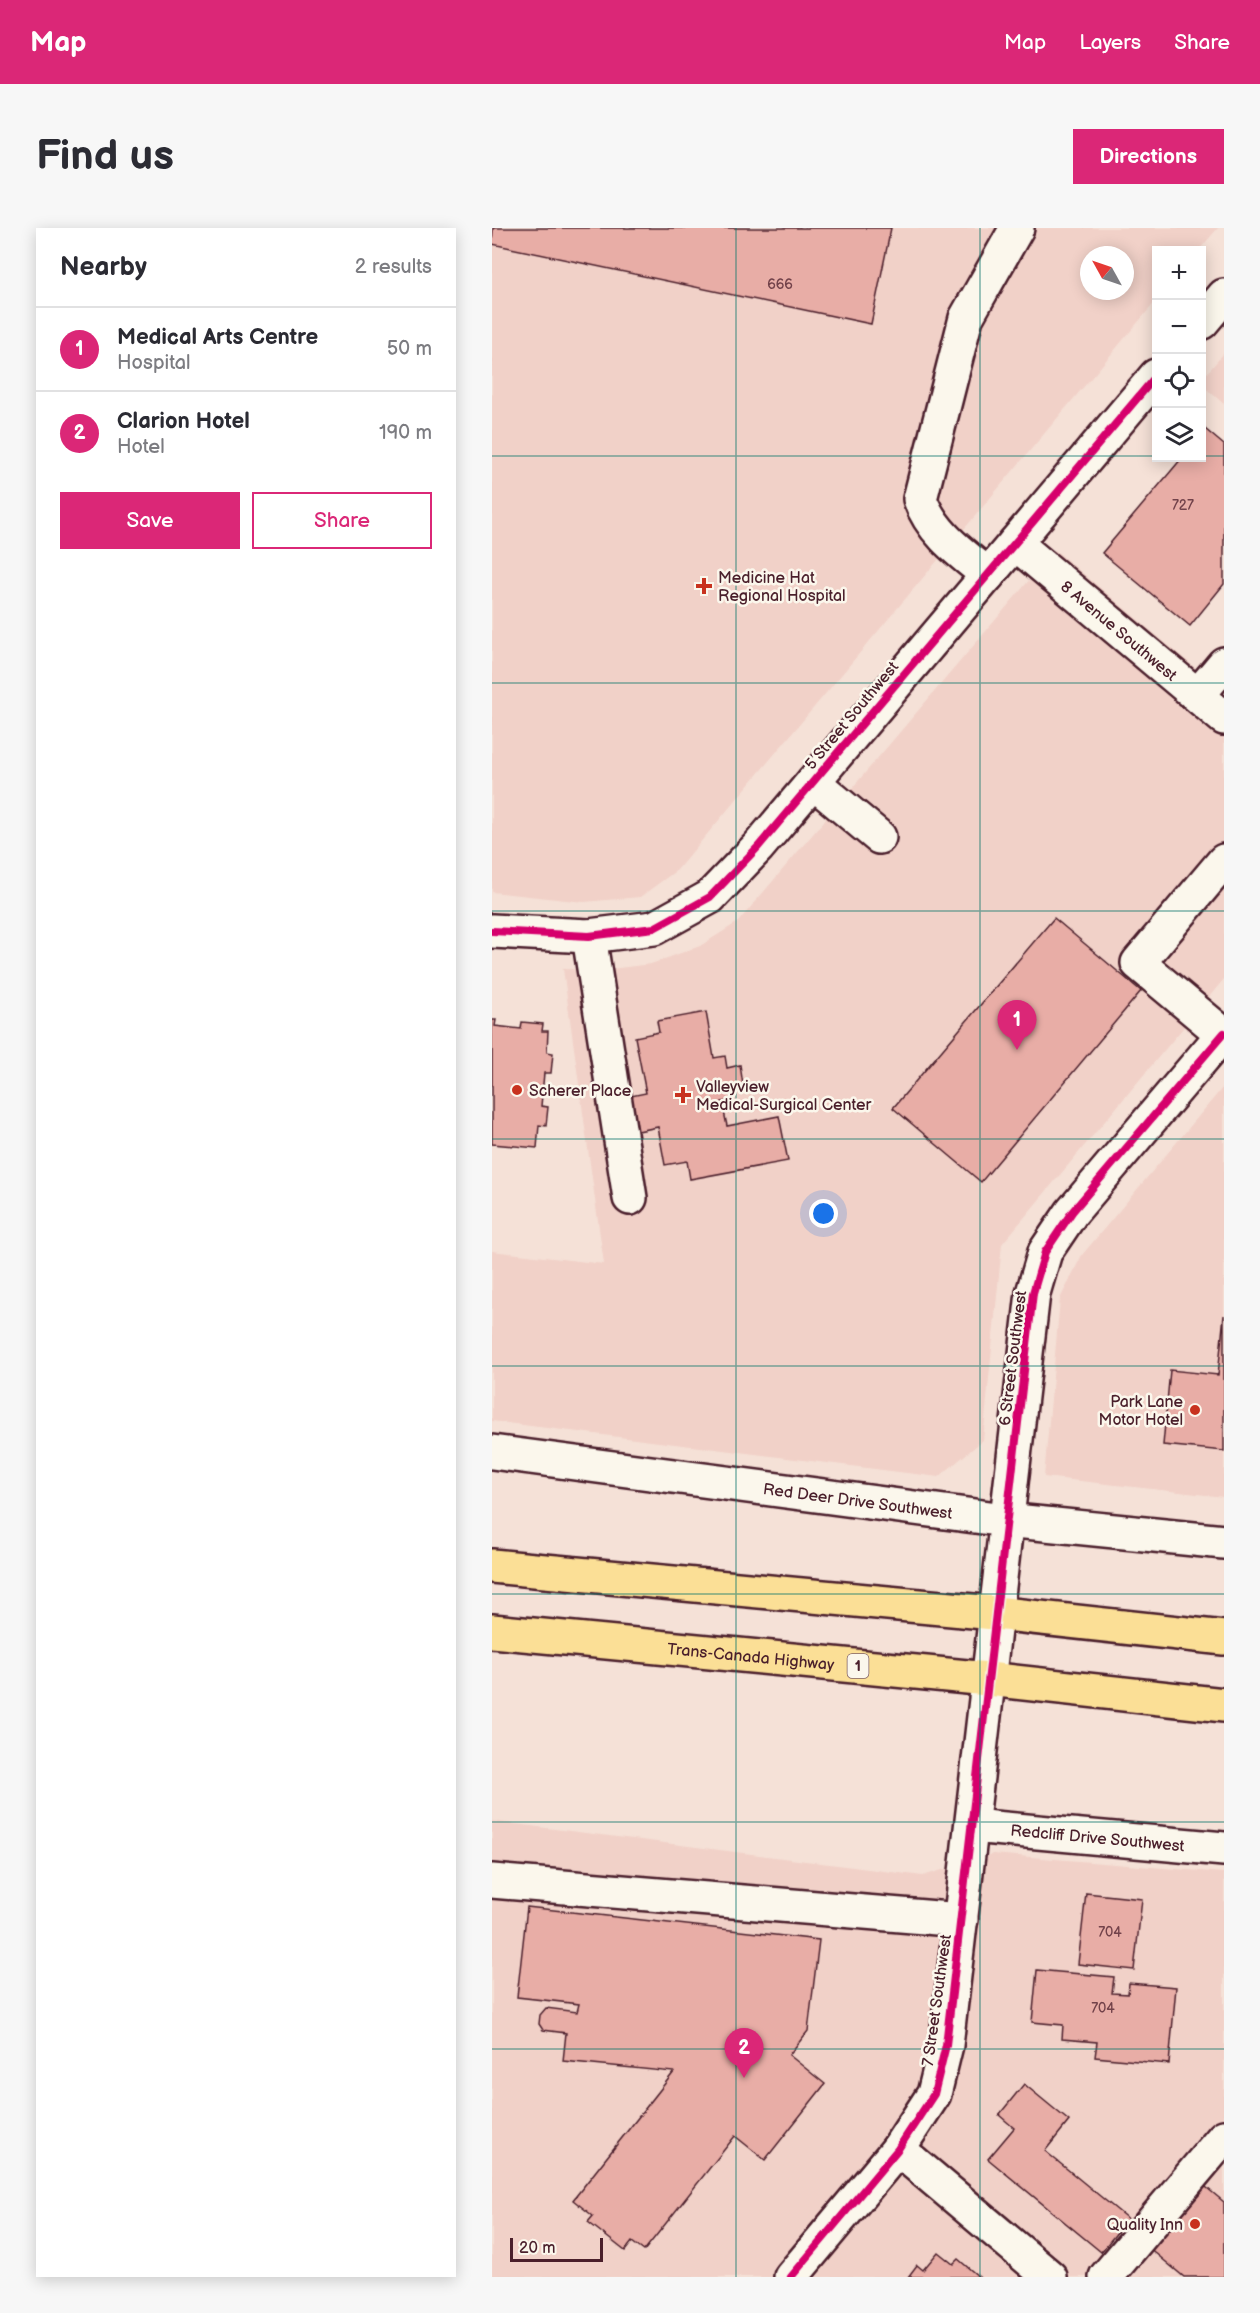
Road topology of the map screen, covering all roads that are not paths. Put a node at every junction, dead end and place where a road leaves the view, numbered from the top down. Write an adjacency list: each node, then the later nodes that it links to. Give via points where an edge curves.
1 (1016, 228): 6 (street, via 966,318 920,499 924,513 945,538)
2 (1224, 296): 3 (street)
3 (1206, 317)
4 (1152, 381): 5 (street, 5 Street Southwest)
5 (1015, 543): 6 (street, 5 Street Southwest); 8 (street, 8 Avenue Southwest)
6 (988, 575): 10 (street, 5 Street Southwest)
7 (1224, 664): 8 (street)
8 (1198, 696): 9 (street, 8 Avenue Southwest)
9 (1224, 718)
10 (813, 782): 11 (street); 14 (street, 5 Street Southwest, via 710,897 654,927)
11 (879, 837)
12 (1224, 861): 15 (street, via 1138,963)
13 (493, 933): 14 (street, 5 Street Southwest)
14 (589, 936): 16 (street)
15 (1224, 1034): 18 (street, 6 Street Southwest, via 1072,1212 1045,1252 1033,1293)
16 (630, 1198)
17 (492, 1452): 18 (street, Red Deer Drive Southwest)
18 (1005, 1520): 19 (street, Red Deer Drive Southwest); 21 (street, 6 Street Southwest)
19 (1224, 1542)
20 (492, 1566): 21 (highway)
21 (996, 1613): 23 (highway); 24 (street, 6 Street Southwest)
22 (492, 1631): 24 (highway, Trans-Canada Highway / 1)
23 (1224, 1638)
24 (988, 1679): 25 (highway, Trans-Canada Highway / 1); 26 (street, 7 Street Southwest)
25 (1224, 1705)
26 (972, 1826): 27 (street, Redcliff Drive Southwest); 29 (street, 7 Street Southwest)
27 (1224, 1849)
28 (492, 1881): 29 (street)
29 (961, 1920): 31 (street, 7 Street Southwest, via 946,2045 934,2094)
30 (1224, 2137): 34 (street)
31 (898, 2149): 32 (street, 7 Street Southwest); 33 (street)
32 (791, 2277)
33 (1050, 2277)
34 (1106, 2277)

